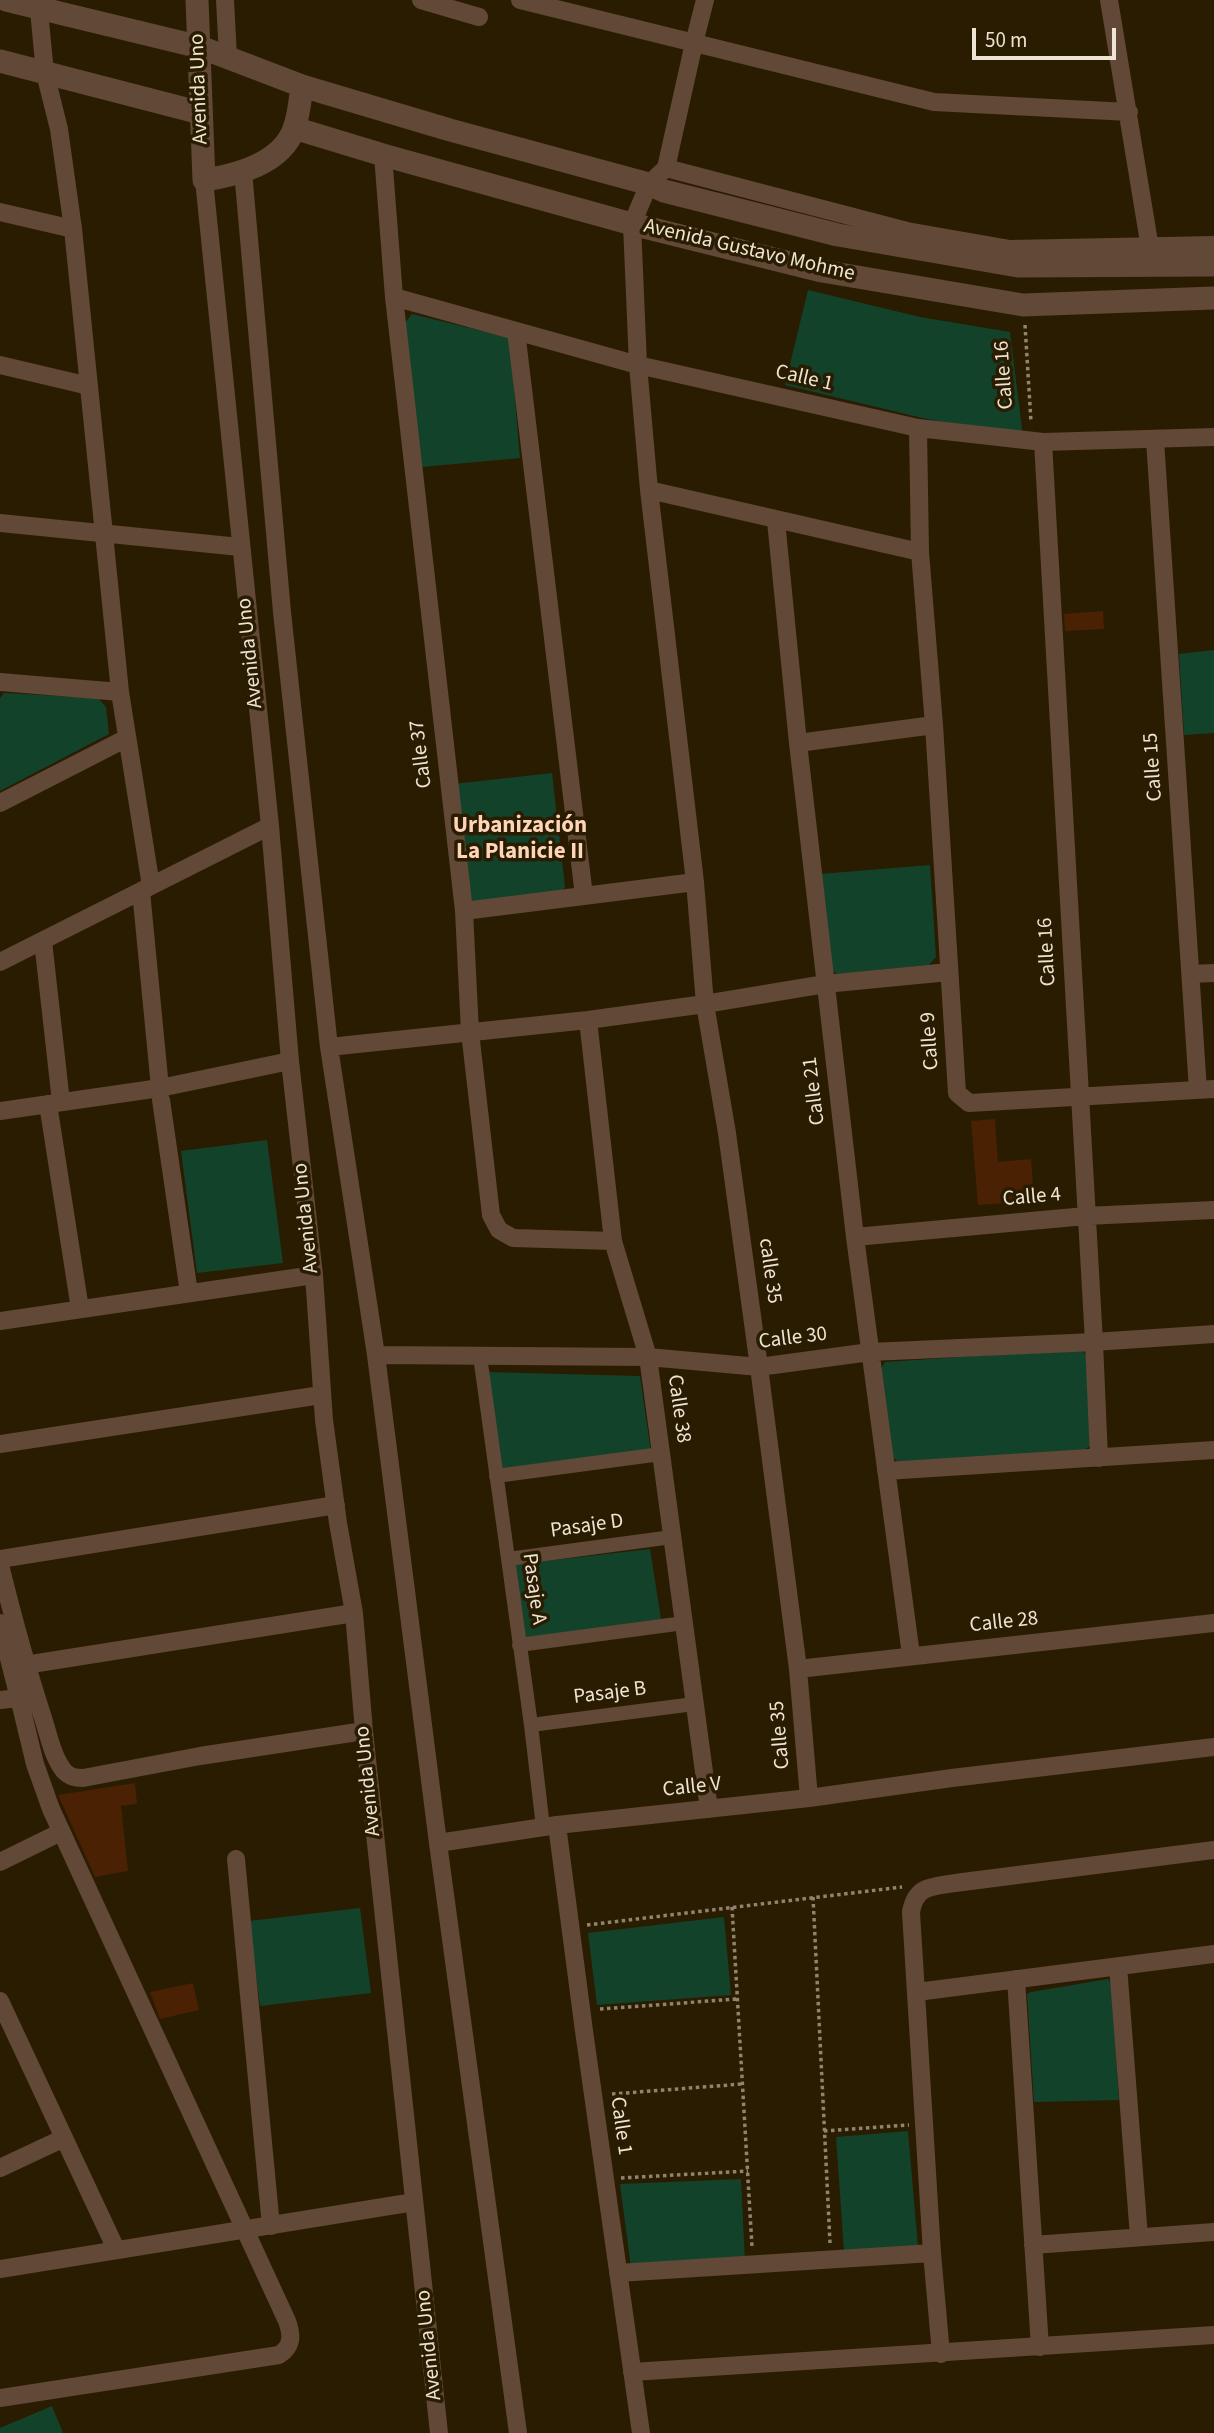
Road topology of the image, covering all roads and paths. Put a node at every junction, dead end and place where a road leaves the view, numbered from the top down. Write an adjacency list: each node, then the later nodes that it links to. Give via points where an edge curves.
1 (6, 0): 8 (street, Avenida Gustavo Mohme)
2 (197, 0): 11 (street, Avenida Uno)
3 (225, 0): 12 (street, Avenida Uno)
4 (421, 0): 9 (street)
5 (520, 0): 10 (street)
6 (705, 0): 10 (street)
7 (1109, 0): 16 (street)
8 (38, 4): 11 (street, Avenida Gustavo Mohme); 14 (street)
9 (479, 17)
10 (694, 43): 16 (street, via 934,102); 21 (street)
11 (200, 47): 12 (street, Avenida Gustavo Mohme); 17 (street, Avenida Uno)
12 (228, 57): 15 (street, Avenida Gustavo Mohme)
13 (0, 61): 14 (street)
14 (45, 73): 17 (street); 25 (street, via 59,129)
15 (302, 86): 18 (street); 21 (street, Avenida Gustavo Mohme, via 450,130)
16 (1129, 112): 27 (street)
17 (201, 113): 22 (street, Avenida Uno)
18 (294, 128): 19 (street, Avenida Gustavo Mohme); 20 (street, via 279,151)
19 (383, 155): 24 (street, Avenida Gustavo Mohme); 29 (street, Calle 37)
20 (243, 171): 22 (street); 66 (street, Avenida Uno, via 282,612)
21 (658, 176): 24 (street); 27 (street, via 1010,249); 28 (street, Avenida Gustavo Mohme, via 664,191 838,236 1018,266)
22 (204, 180): 44 (street, Avenida Uno)
23 (0, 212): 25 (street)
24 (632, 224): 31 (street, Avenida Gustavo Mohme, via 822,271); 33 (street, calle 35)
25 (73, 229): 35 (street)
26 (1214, 245): 27 (street)
27 (1150, 248)
28 (1214, 265)
29 (394, 297): 32 (street, Calle 1); 56 (street, Calle 37)
30 (1214, 298): 31 (street, Avenida Gustavo Mohme)
31 (1023, 305): 39 (path, Calle 16)
32 (516, 331): 33 (street, Calle 1); 55 (street)
33 (638, 365): 36 (street, Calle 1); 40 (street, calle 35)
34 (0, 366): 35 (street)
35 (89, 386): 43 (street)
36 (918, 428): 39 (street, Calle 1); 45 (street, Calle 9)
37 (1214, 438): 38 (street, Calle 1)
38 (1155, 440): 39 (street, Calle 1); 61 (street, Calle 15)
39 (1038, 442): 70 (street, Calle 16)
40 (649, 490): 41 (street); 53 (street, calle 35)
41 (776, 521): 45 (street); 50 (street, Calle 21)
42 (0, 523): 43 (street)
43 (103, 533): 44 (street); 47 (street)
44 (240, 547): 52 (street, Avenida Uno)
45 (920, 552): 48 (street, Calle 9)
46 (0, 682): 47 (street)
47 (120, 692): 49 (street)
48 (934, 725): 50 (street); 59 (street, Calle 9)
49 (127, 738): 51 (street); 54 (street)
50 (798, 743): 62 (street, Calle 21)
51 (0, 803)
52 (270, 826): 54 (street); 67 (street, Avenida Uno)
53 (695, 882): 55 (street); 63 (street, calle 35)
54 (146, 888): 57 (street); 69 (street)
55 (584, 896): 56 (street)
56 (464, 911): 65 (street, Calle 37)
57 (43, 941): 58 (street); 71 (street)
58 (0, 962)
59 (949, 972): 62 (street); 70 (street, Calle 9, via 957,1093 969,1103)
60 (1214, 973): 61 (street)
61 (1191, 974): 68 (street, Calle 15)
62 (825, 984): 63 (street); 75 (street, Calle 21)
63 (705, 1004): 64 (street); 87 (street, calle 35)
64 (588, 1020): 65 (street); 76 (street, Calle 38)
65 (470, 1032): 66 (street); 76 (street, Calle 37, via 491,1215 499,1230 513,1238)
66 (329, 1047): 84 (street, Avenida Uno)
67 (290, 1061): 69 (street); 77 (street, Avenida Uno)
68 (1206, 1090): 70 (street, Calle 9)
69 (161, 1094): 71 (street); 78 (street)
70 (1078, 1096): 74 (street, Calle 16)
71 (55, 1103): 72 (street); 79 (street)
72 (0, 1111)
73 (1214, 1210): 74 (street, Calle 4)
74 (1086, 1216): 75 (street, Calle 4); 82 (street, Calle 16)
75 (855, 1237): 83 (street, Calle 21)
76 (613, 1241): 86 (street, Calle 38)
77 (314, 1275): 78 (street); 88 (street, Avenida Uno)
78 (189, 1293): 79 (street)
79 (80, 1309): 80 (street)
80 (0, 1321)
81 (1214, 1334): 82 (street, Calle 30)
82 (1094, 1342): 83 (street, Calle 30); 92 (street, Calle 16)
83 (870, 1352): 87 (street, Calle 30); 93 (street, Calle 21)
84 (376, 1355): 85 (street, Calle 30); 120 (street, Avenida Uno)
85 (480, 1356): 86 (street, Calle 30); 94 (street, Pasaje A)
86 (648, 1357): 87 (street, Calle 30); 91 (street, Calle 38)
87 (759, 1367): 107 (street, calle 35)
88 (321, 1395): 89 (street); 95 (street, Avenida Uno)
89 (0, 1444)
90 (1214, 1450): 92 (street)
91 (661, 1454): 94 (street); 96 (street, Calle 38)
92 (1099, 1458): 93 (street)
93 (886, 1471): 105 (street, Calle 21)
94 (496, 1476): 98 (street, Pasaje A)
95 (336, 1505): 97 (street); 100 (street, Avenida Uno)
96 (672, 1536): 98 (street, Pasaje D); 102 (street, Calle 38)
97 (0, 1559)
98 (508, 1559): 104 (street, Pasaje A)
99 (0, 1565): 106 (street)
100 (354, 1614): 106 (street); 112 (street, Avenida Uno)
101 (0, 1623): 108 (street)
102 (684, 1623): 104 (street); 110 (street, Calle 38)
103 (1214, 1623): 105 (street, Calle 28)
104 (519, 1645): 111 (street, Pasaje A)
105 (911, 1655): 107 (street, Calle 28)
106 (25, 1665): 113 (street)
107 (798, 1669): 116 (street, Calle 35)
108 (19, 1698): 109 (street); 114 (street)
109 (0, 1700)
110 (694, 1704): 111 (street, Pasaje B); 117 (street, Calle 38)
111 (531, 1725): 118 (street, Pasaje A)
112 (364, 1731): 113 (street, via 83,1778 65,1772); 143 (street, Avenida Uno)
113 (49, 1737): 114 (street)
114 (31, 1743): 119 (street)
115 (1214, 1747): 116 (street, Calle V)
116 (809, 1798): 117 (street, Calle V)
117 (709, 1809): 118 (street, Calle V)
118 (550, 1826): 120 (street, Calle V); 127 (street, Calle 1)
119 (61, 1832): 123 (street); 145 (street)
120 (438, 1843): 161 (street, Avenida Uno)
121 (1214, 1850): 124 (street)
122 (236, 1859): 144 (street)
123 (0, 1862)
124 (925, 1889): 125 (path, via 894,1886); 131 (street, via 917,1894 911,1912)
125 (813, 1896): 126 (path); 138 (path)
126 (732, 1907): 127 (path); 132 (path)
127 (571, 1927): 134 (street, Calle 1)
128 (1214, 1954): 129 (street)
129 (1118, 1966): 130 (street); 147 (street)
130 (1016, 1979): 131 (street); 148 (street)
131 (917, 1992): 137 (street)
132 (737, 1998): 134 (path); 135 (path)
133 (0, 2001): 139 (street)
134 (581, 2010): 136 (street, Calle 1)
135 (742, 2084): 136 (path); 141 (path)
136 (593, 2095): 142 (street, Calle 1)
137 (925, 2124): 138 (path); 150 (street)
138 (824, 2131): 151 (path)
139 (64, 2138): 140 (street); 149 (street)
140 (0, 2168)
141 (748, 2171): 142 (path); 152 (path)
142 (605, 2179): 154 (street, Calle 1)
143 (414, 2202): 144 (street); 160 (street, Avenida Uno)
144 (271, 2226): 145 (street)
145 (247, 2230): 149 (street); 159 (street, via 289,2328 290,2344 284,2352)
146 (1214, 2232): 147 (street)
147 (1139, 2237): 148 (street)
148 (1034, 2245): 156 (street)
149 (116, 2249): 153 (street)
150 (932, 2253): 151 (street); 157 (street)
151 (831, 2259): 152 (street)
152 (753, 2264): 154 (street)
153 (0, 2269)
154 (618, 2273): 158 (street, Calle 1)
155 (1214, 2335): 156 (street)
156 (1040, 2347): 157 (street)
157 (940, 2354): 158 (street)
158 (632, 2372): 162 (street, Calle 1)
159 (0, 2398)
160 (439, 2433)
161 (518, 2433)
162 (641, 2433)

